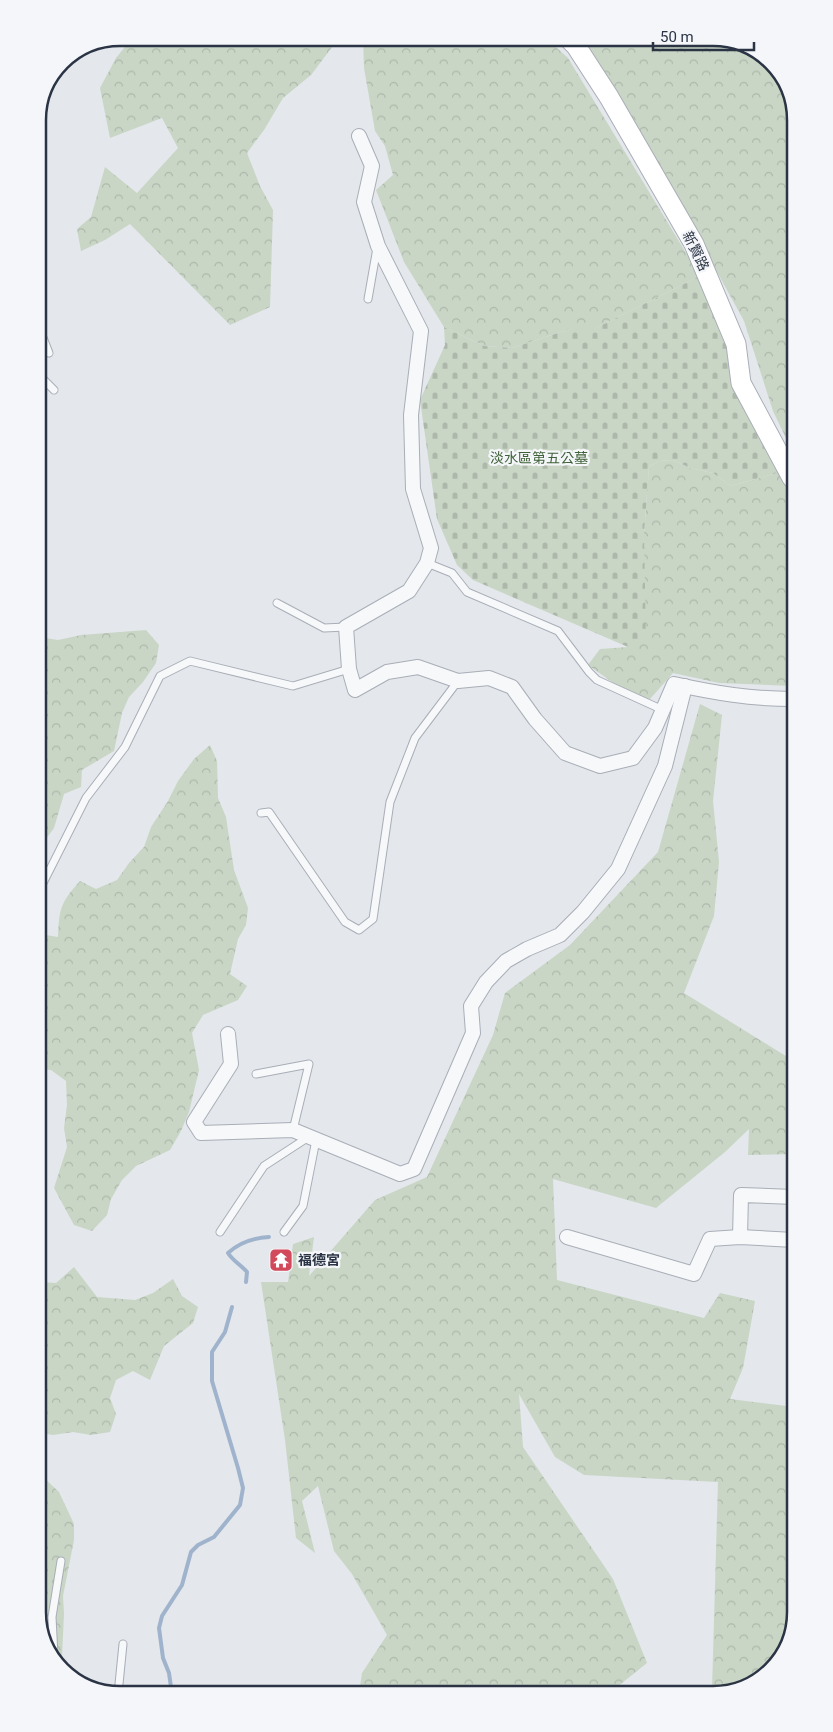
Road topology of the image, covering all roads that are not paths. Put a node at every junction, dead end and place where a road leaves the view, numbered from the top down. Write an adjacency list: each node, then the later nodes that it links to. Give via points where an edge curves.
1 (576, 46): 9 (street, 新賢路, via 694,244 736,344 741,383)
2 (359, 136): 3 (street, via 372,166 364,202)
3 (378, 246): 4 (lane); 10 (street, via 421,331 411,415 414,489 431,548)
4 (368, 299)
5 (46, 345): 6 (lane)
6 (49, 352)
7 (46, 382): 8 (lane)
8 (54, 390)
9 (787, 469)
10 (427, 563): 12 (street, via 409,590); 17 (lane, via 452,573 467,592 558,631 597,680)
11 (278, 603): 12 (lane, via 324,628)
12 (346, 627): 13 (street)
13 (349, 669): 14 (street, via 355,690 386,672 418,667); 19 (lane, via 293,686 190,661 160,676 125,747 86,798)
14 (458, 681): 17 (street, via 489,678 512,687 565,753 600,766 633,758 655,728); 18 (lane, via 415,738 390,802 373,919 359,930 346,922 269,812)
15 (685, 686): 16 (street, via 716,694); 17 (street, via 674,684); 23 (street, via 665,766 618,869 560,935 506,961 486,982 471,1006 473,1033 414,1169 400,1174)
16 (787, 699)
17 (663, 710)
18 (262, 813)
19 (46, 876)
20 (228, 1034): 22 (street, via 231,1064 194,1122 201,1133)
21 (256, 1074): 22 (lane, via 310,1064)
22 (293, 1130): 23 (street)
23 (312, 1139): 25 (lane, via 264,1166); 26 (lane, via 303,1206)
24 (787, 1197): 28 (street, via 741,1195)
25 (220, 1232)
26 (284, 1232)
27 (567, 1236): 28 (street, via 694,1274 710,1239)
28 (740, 1237): 29 (street)
29 (787, 1240)
30 (61, 1561): 31 (lane, via 52,1616)
31 (53, 1642)
32 (123, 1644): 33 (lane)
33 (119, 1686)

